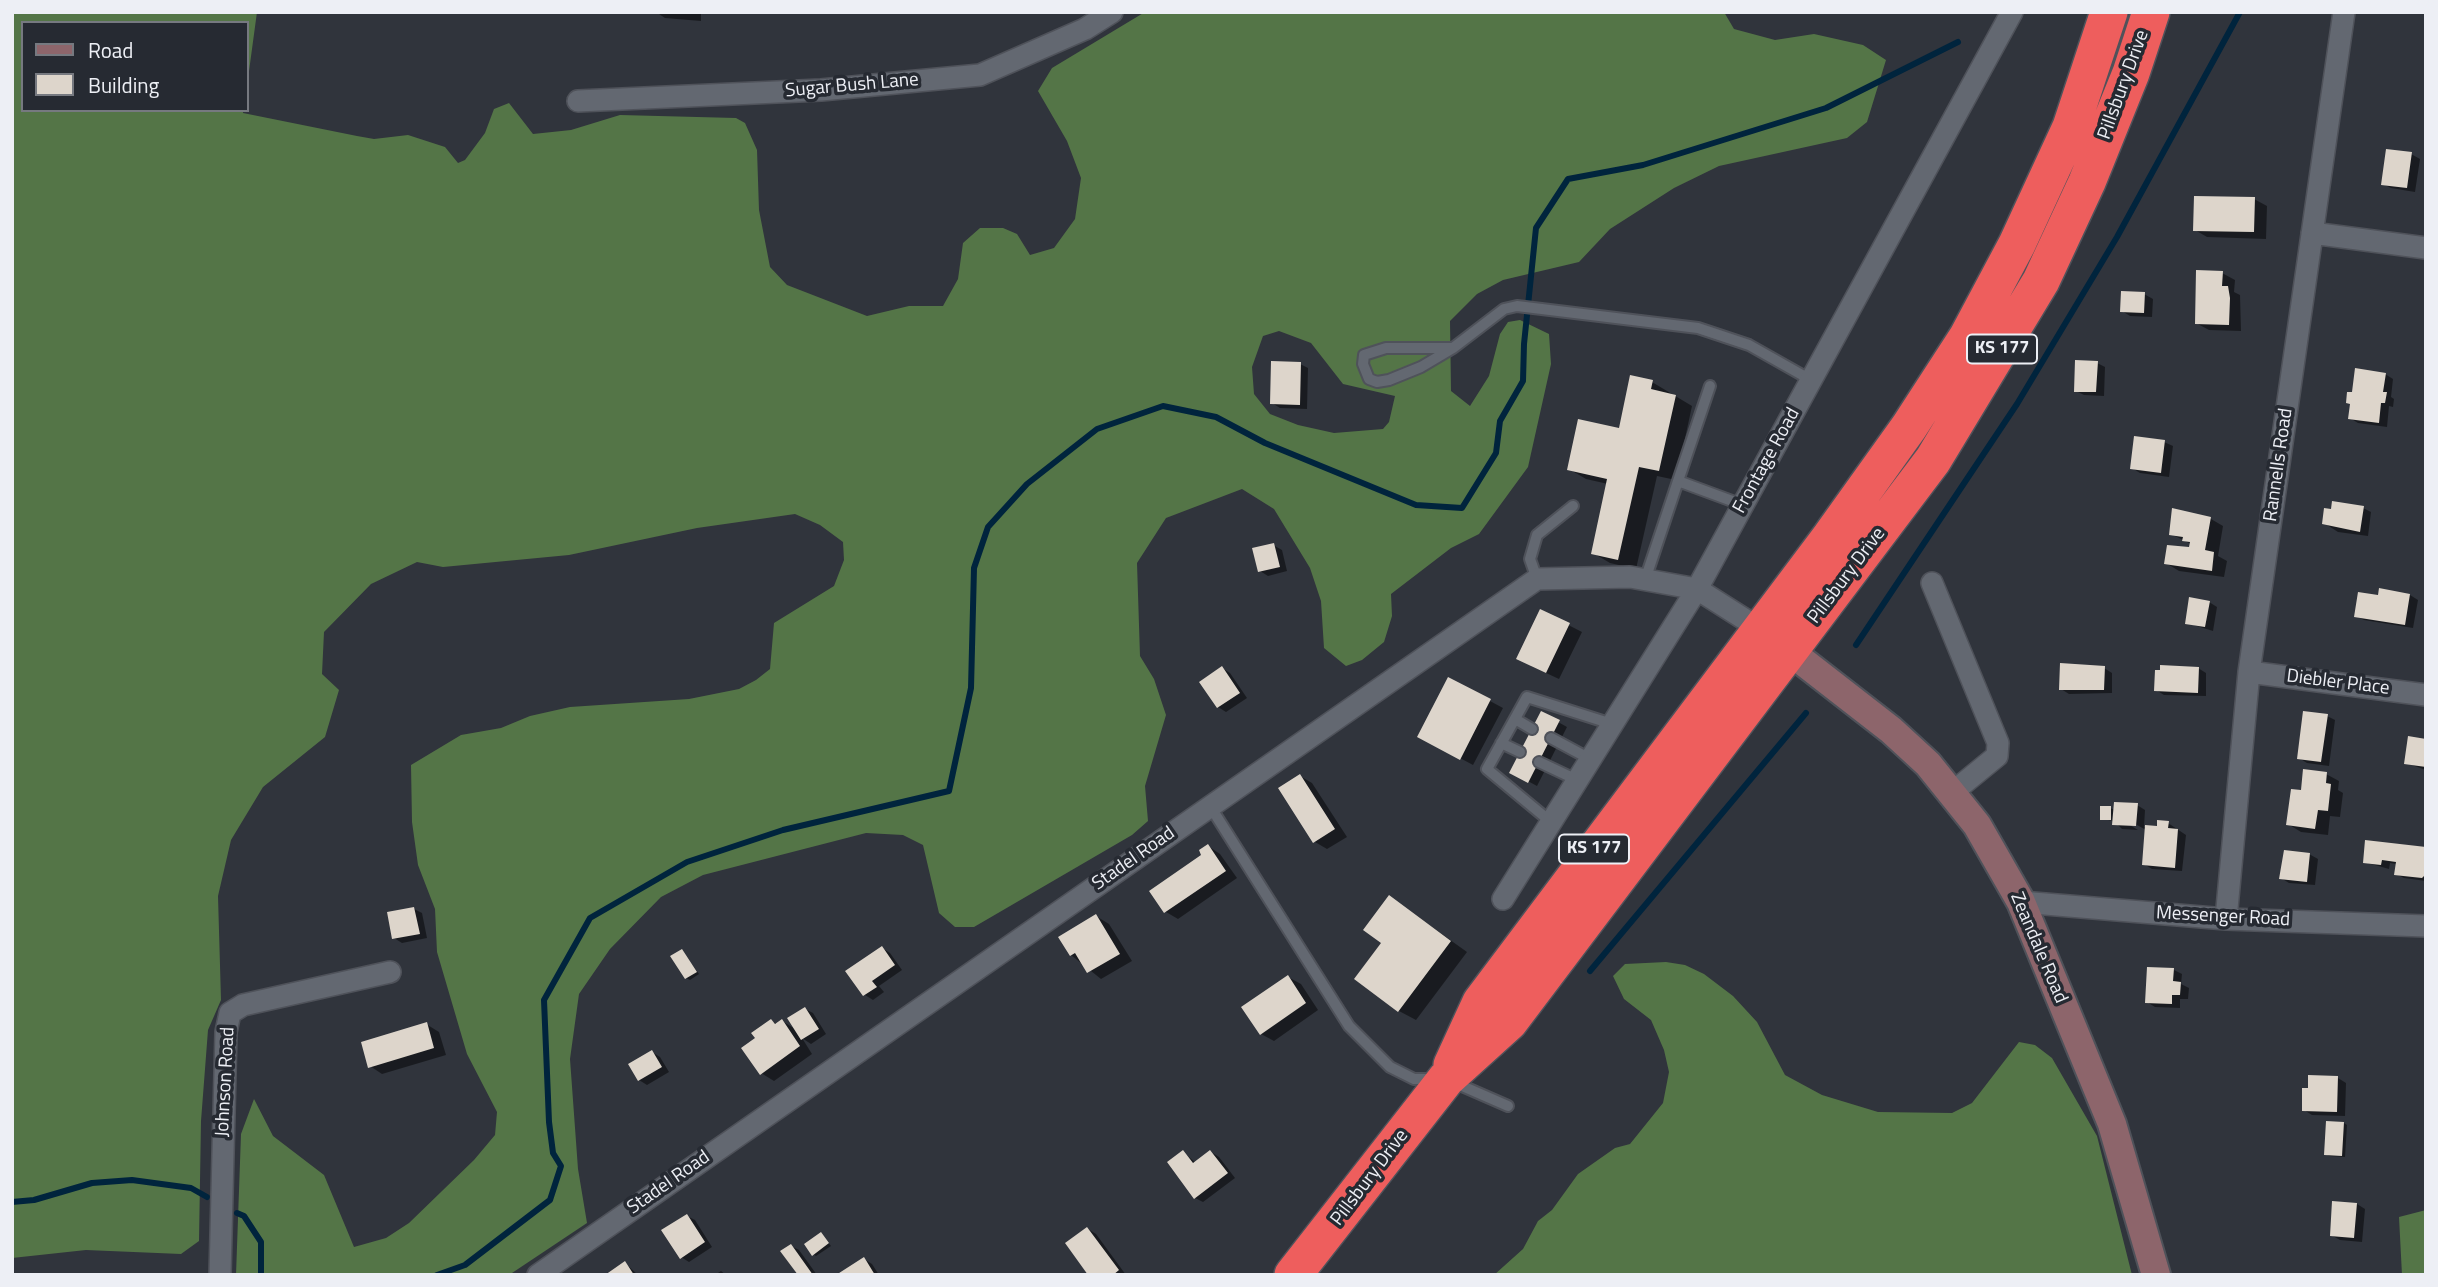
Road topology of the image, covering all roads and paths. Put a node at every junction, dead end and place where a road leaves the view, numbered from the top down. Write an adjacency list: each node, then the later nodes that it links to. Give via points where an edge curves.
1 (1112, 12): 6 (street, Sugar Bush Lane, via 1085,29 980,75 821,90)
2 (2012, 12): 10 (street, Frontage Road)
3 (2109, 12): 19 (highway, Pillsbury Drive / KS 177, via 2071,127 1968,336 1909,427)
4 (2151, 12): 20 (highway, Pillsbury Drive / KS 177, via 2087,182 2041,281 1933,460)
5 (2344, 12): 7 (street, Rannells Road)
6 (578, 102)
7 (2312, 233): 8 (street); 21 (street, Rannells Road)
8 (2426, 248)
9 (1452, 348): 9 (lane, via 1421,367 1377,382 1369,379 1363,364 1364,355 1386,348); 10 (lane, via 1504,309 1541,308 1698,328 1748,345)
10 (1811, 380): 13 (street, Frontage Road)
11 (1710, 386): 12 (lane)
12 (1678, 481): 13 (lane); 16 (lane)
13 (1743, 505): 18 (street, Frontage Road)
14 (1573, 506): 15 (lane, via 1537,535 1530,559)
15 (1537, 579): 16 (street); 33 (street, Stadel Road)
16 (1645, 580): 18 (street)
17 (1932, 583): 32 (street, via 1997,743 1997,756)
18 (1697, 589): 19 (street); 24 (street, Frontage Road)
19 (1760, 629): 20 (main road, Zeandale Road); 40 (highway, Pillsbury Drive / KS 177, via 1481,1002)
20 (1791, 651): 32 (main road, Zeandale Road, via 1891,730); 40 (highway, Pillsbury Drive / KS 177, via 1509,1022)
21 (2249, 671): 22 (street, Diebler Place); 37 (street, Rannells Road)
22 (2426, 695)
23 (1515, 719): 24 (lane, via 1527,697); 25 (lane); 27 (lane)
24 (1612, 724): 29 (street, Frontage Road)
25 (1532, 729)
26 (1551, 738): 29 (lane)
27 (1502, 743): 28 (lane); 34 (lane, via 1487,769)
28 (1520, 752)
29 (1590, 759): 31 (street, Frontage Road)
30 (1539, 762): 31 (lane)
31 (1577, 780): 34 (street, Frontage Road)
32 (1953, 792): 36 (main road, Zeandale Road)
33 (1210, 806): 40 (lane, via 1349,1026 1390,1067 1414,1079); 43 (street, Stadel Road)
34 (1551, 822): 35 (street, Frontage Road)
35 (1503, 899)
36 (2021, 902): 37 (street, Messenger Road); 45 (main road, Zeandale Road, via 2112,1124)
37 (2226, 919): 38 (street, Messenger Road)
38 (2426, 926)
39 (390, 972): 42 (street, Johnson Road, via 243,1005 230,1013)
40 (1446, 1079): 41 (lane); 44 (highway, Pillsbury Drive / KS 177)
41 (1508, 1106)
42 (220, 1275)
43 (538, 1275)
44 (1293, 1275)
45 (2156, 1275)

